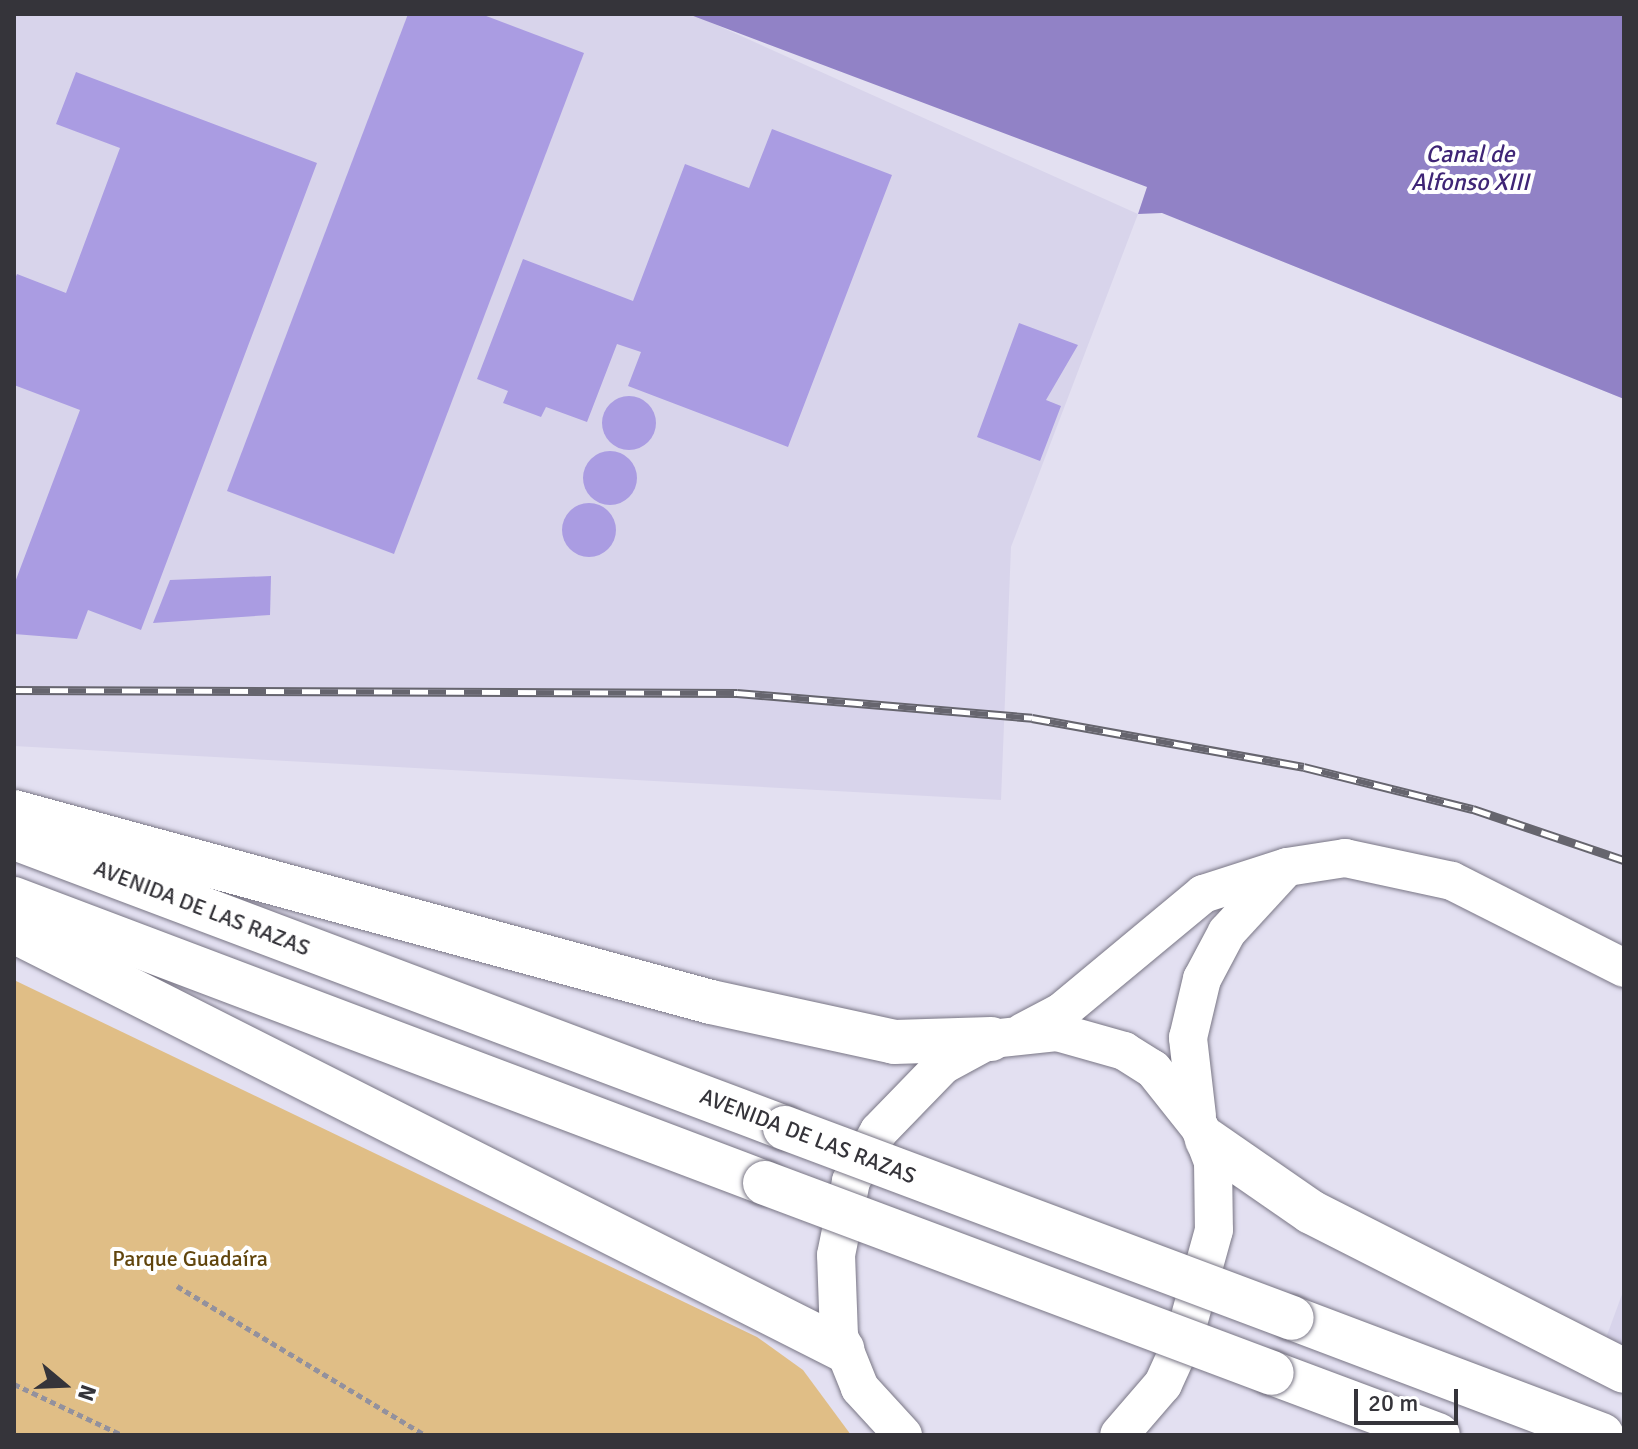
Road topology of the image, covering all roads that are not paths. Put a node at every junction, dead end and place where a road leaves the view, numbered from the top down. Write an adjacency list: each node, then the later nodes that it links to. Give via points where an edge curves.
1 (14, 812): 7 (main road, via 711,1002 894,1042)
2 (14, 838): 14 (main road, AVENIDA DE LAS RAZAS, bridge)
3 (1287, 867): 6 (street, via 1345,858 1452,881); 7 (street, via 1203,894 1061,1012); 8 (street, via 1227,932 1202,979 1188,1038 1189,1088)
4 (14, 899): 13 (main road, bridge)
5 (14, 931): 9 (main road)
6 (1624, 968)
7 (1004, 1037): 8 (street, via 1057,1032 1124,1051 1175,1091); 9 (street, via 922,1082 879,1131 851,1181 836,1255)
8 (1204, 1134): 10 (main road, via 1311,1212); 12 (street, via 1217,1209 1205,1272 1163,1384)
9 (842, 1349): 11 (street, via 860,1388)
10 (1624, 1371)
11 (903, 1435)
12 (1119, 1435)
13 (1438, 1435)
14 (1602, 1435)

